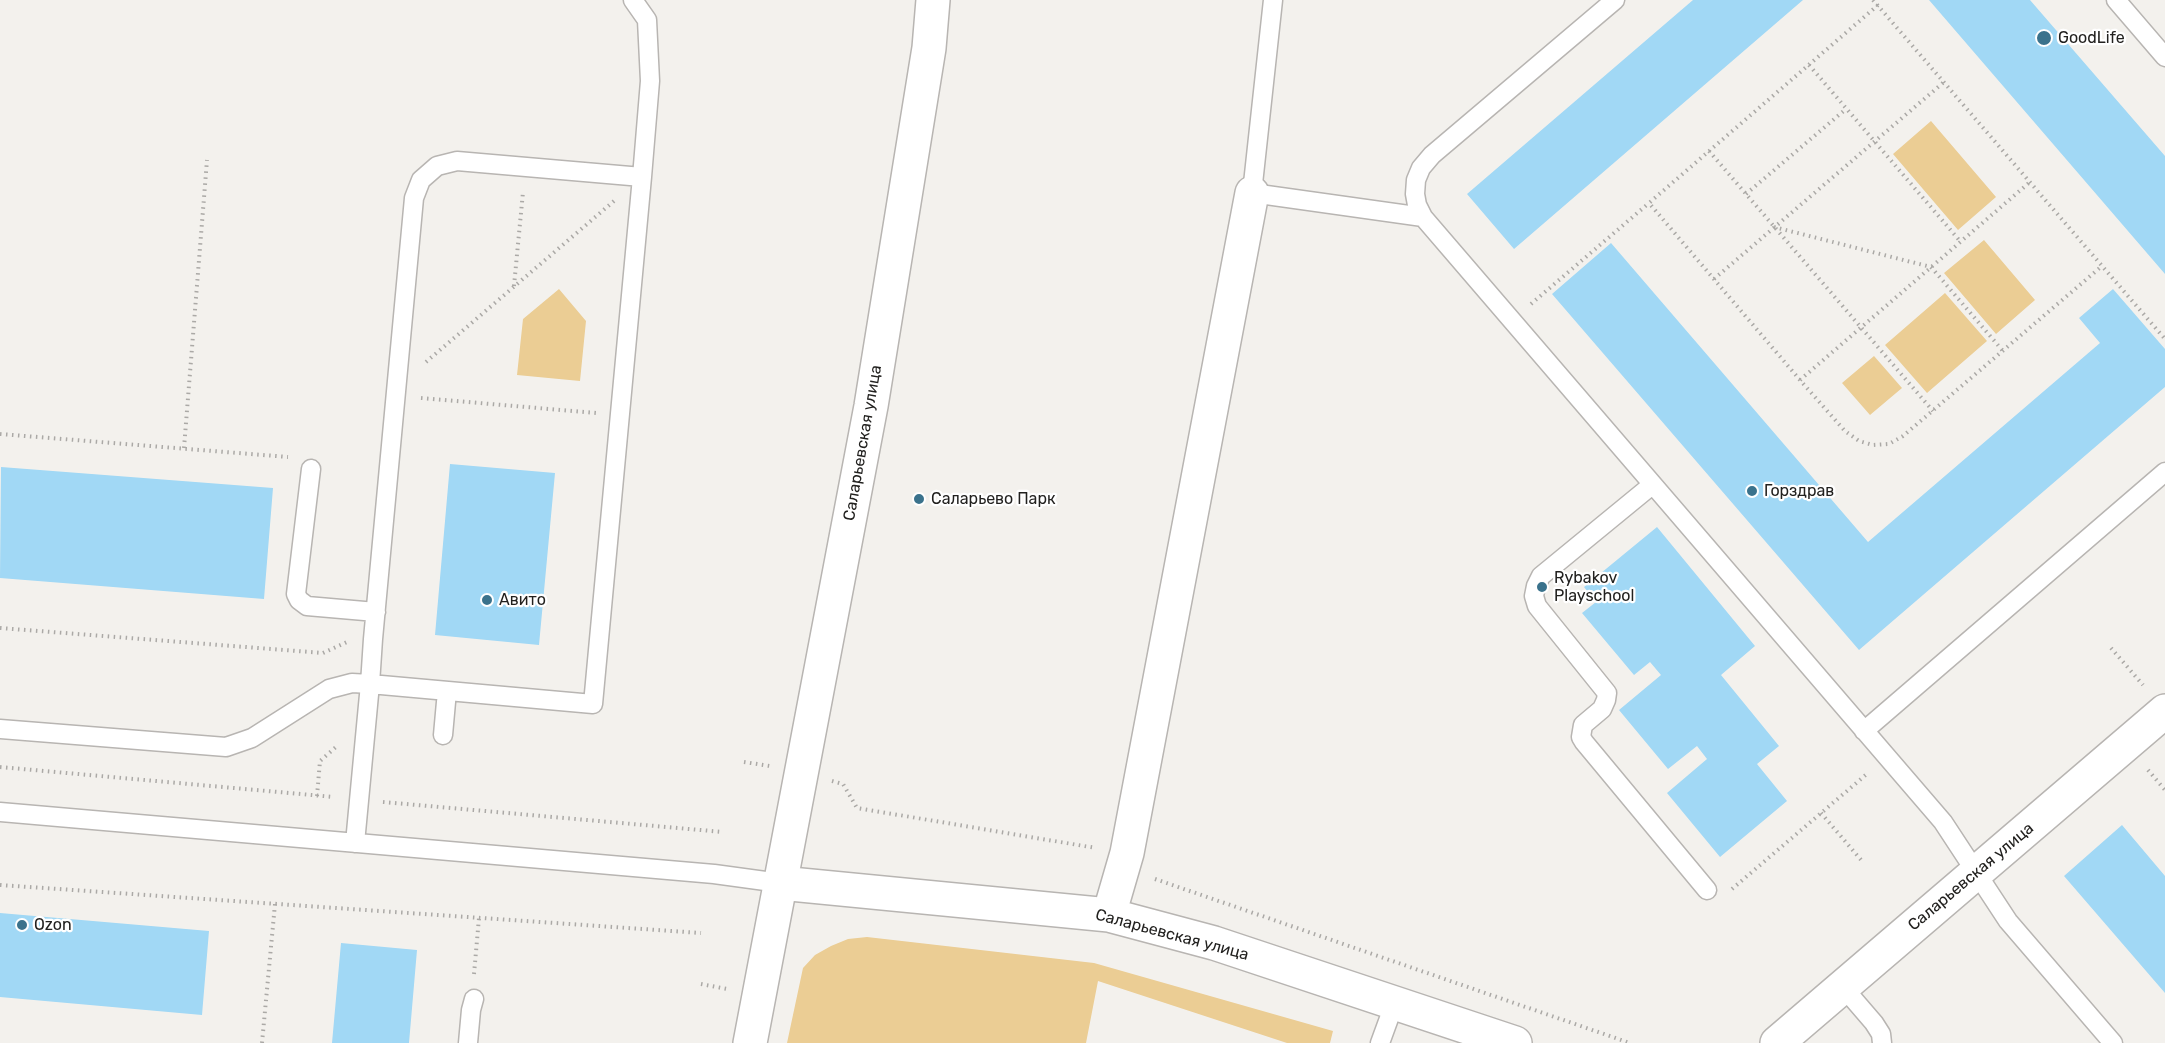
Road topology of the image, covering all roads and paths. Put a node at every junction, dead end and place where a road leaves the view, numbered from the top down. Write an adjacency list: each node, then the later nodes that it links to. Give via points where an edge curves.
1 (633, 0): 16 (lane, via 647,20 650,70)
2 (933, 0): 56 (street, Саларьевская улица, via 929,48 871,406)
3 (1273, 0): 18 (lane)
4 (1615, 0): 21 (lane, via 1432,155 1416,180 1414,194)
5 (1874, 0): 7 (path)
6 (2116, 0): 8 (lane)
7 (1878, 6): 9 (path); 10 (path)
8 (2165, 57)
9 (1809, 65): 11 (path); 13 (path)
10 (1944, 82): 12 (path); 17 (path)
11 (1846, 109): 12 (path); 19 (path)
12 (1874, 141): 22 (path); 23 (path)
13 (1709, 151): 19 (path); 20 (path)
14 (207, 160): 37 (path)
15 (525, 167): 16 (lane); 27 (path); 33 (lane, via 457,161 438,166 421,180 414,198)
16 (642, 177): 27 (path); 35 (lane)
17 (2030, 182): 23 (path); 24 (path)
18 (1252, 193): 21 (lane); 61 (street)
19 (1746, 194): 22 (path)
20 (1649, 203): 26 (path); 28 (path)
21 (1423, 217): 40 (lane)
22 (1774, 227): 25 (path); 26 (path); 29 (path)
23 (1960, 242): 25 (path)
24 (2102, 266): 30 (path); 31 (path)
25 (1931, 267): 29 (path); 31 (path)
26 (1714, 279): 32 (path)
27 (514, 287): 33 (path)
28 (1548, 290)
29 (1861, 327): 32 (path); 34 (path)
30 (2165, 339)
31 (2003, 351): 34 (path)
32 (1800, 380): 34 (path, via 1845,432 1873,445 1889,444)
33 (396, 391): 35 (path); 41 (lane)
34 (1933, 411)
35 (620, 416): 48 (lane, via 593,704)
36 (0, 434): 37 (path)
37 (184, 448): 38 (path, via 292,457 302,459)
38 (311, 469): 41 (lane, via 296,594 307,606)
39 (2165, 472): 51 (lane)
40 (1653, 484): 51 (lane); 66 (lane, via 1541,576 1534,596 1536,606 1607,693 1602,709 1583,725 1584,742)
41 (376, 612): 43 (lane)
42 (0, 628): 44 (path, via 323,653)
43 (374, 639): 44 (path, via 356,637); 47 (lane)
44 (348, 642): 46 (path)
45 (2111, 648): 49 (path)
46 (345, 684): 47 (lane); 50 (lane, via 329,689 252,738 226,747)
47 (370, 684): 48 (lane); 60 (lane)
48 (447, 691): 52 (lane)
49 (2157, 702): 63 (street, Саларьевская улица)
50 (0, 729)
51 (1864, 731): 54 (lane)
52 (443, 735)
53 (339, 745): 57 (path, via 320,761)
54 (1886, 757): 59 (path); 63 (lane, via 1943,822)
55 (744, 762): 56 (path)
56 (801, 772): 61 (path, via 843,784 857,808); 64 (street, Саларьевская улица)
57 (317, 796)
58 (0, 812): 60 (lane)
59 (1821, 813): 62 (path); 66 (path)
60 (355, 843): 64 (lane)
61 (1127, 853): 68 (street); 79 (path, via 1151,857 1147,870 1152,878)
62 (1862, 861)
63 (1976, 873): 71 (street, Саларьевская улица); 82 (lane, via 2008,921)
64 (780, 883): 68 (street, Саларьевская улица); 76 (street, Саларьевская улица)
65 (0, 885): 67 (path)
66 (1716, 893)
67 (275, 904): 69 (path); 74 (path)
68 (1109, 915): 72 (street, Саларьевская улица, via 1214,943)
69 (479, 918): 70 (path); 73 (path)
70 (701, 933)
71 (1843, 987): 80 (street, Саларьевская улица); 81 (lane, via 1874,1023)
72 (1395, 1002): 77 (lane); 78 (street, Саларьевская улица)
73 (472, 1005): 75 (lane)
74 (262, 1043)
75 (468, 1043)
76 (750, 1043)
77 (1380, 1043)
78 (1515, 1043)
79 (1630, 1043)
80 (1777, 1043)
81 (1882, 1043)
82 (2113, 1043)

